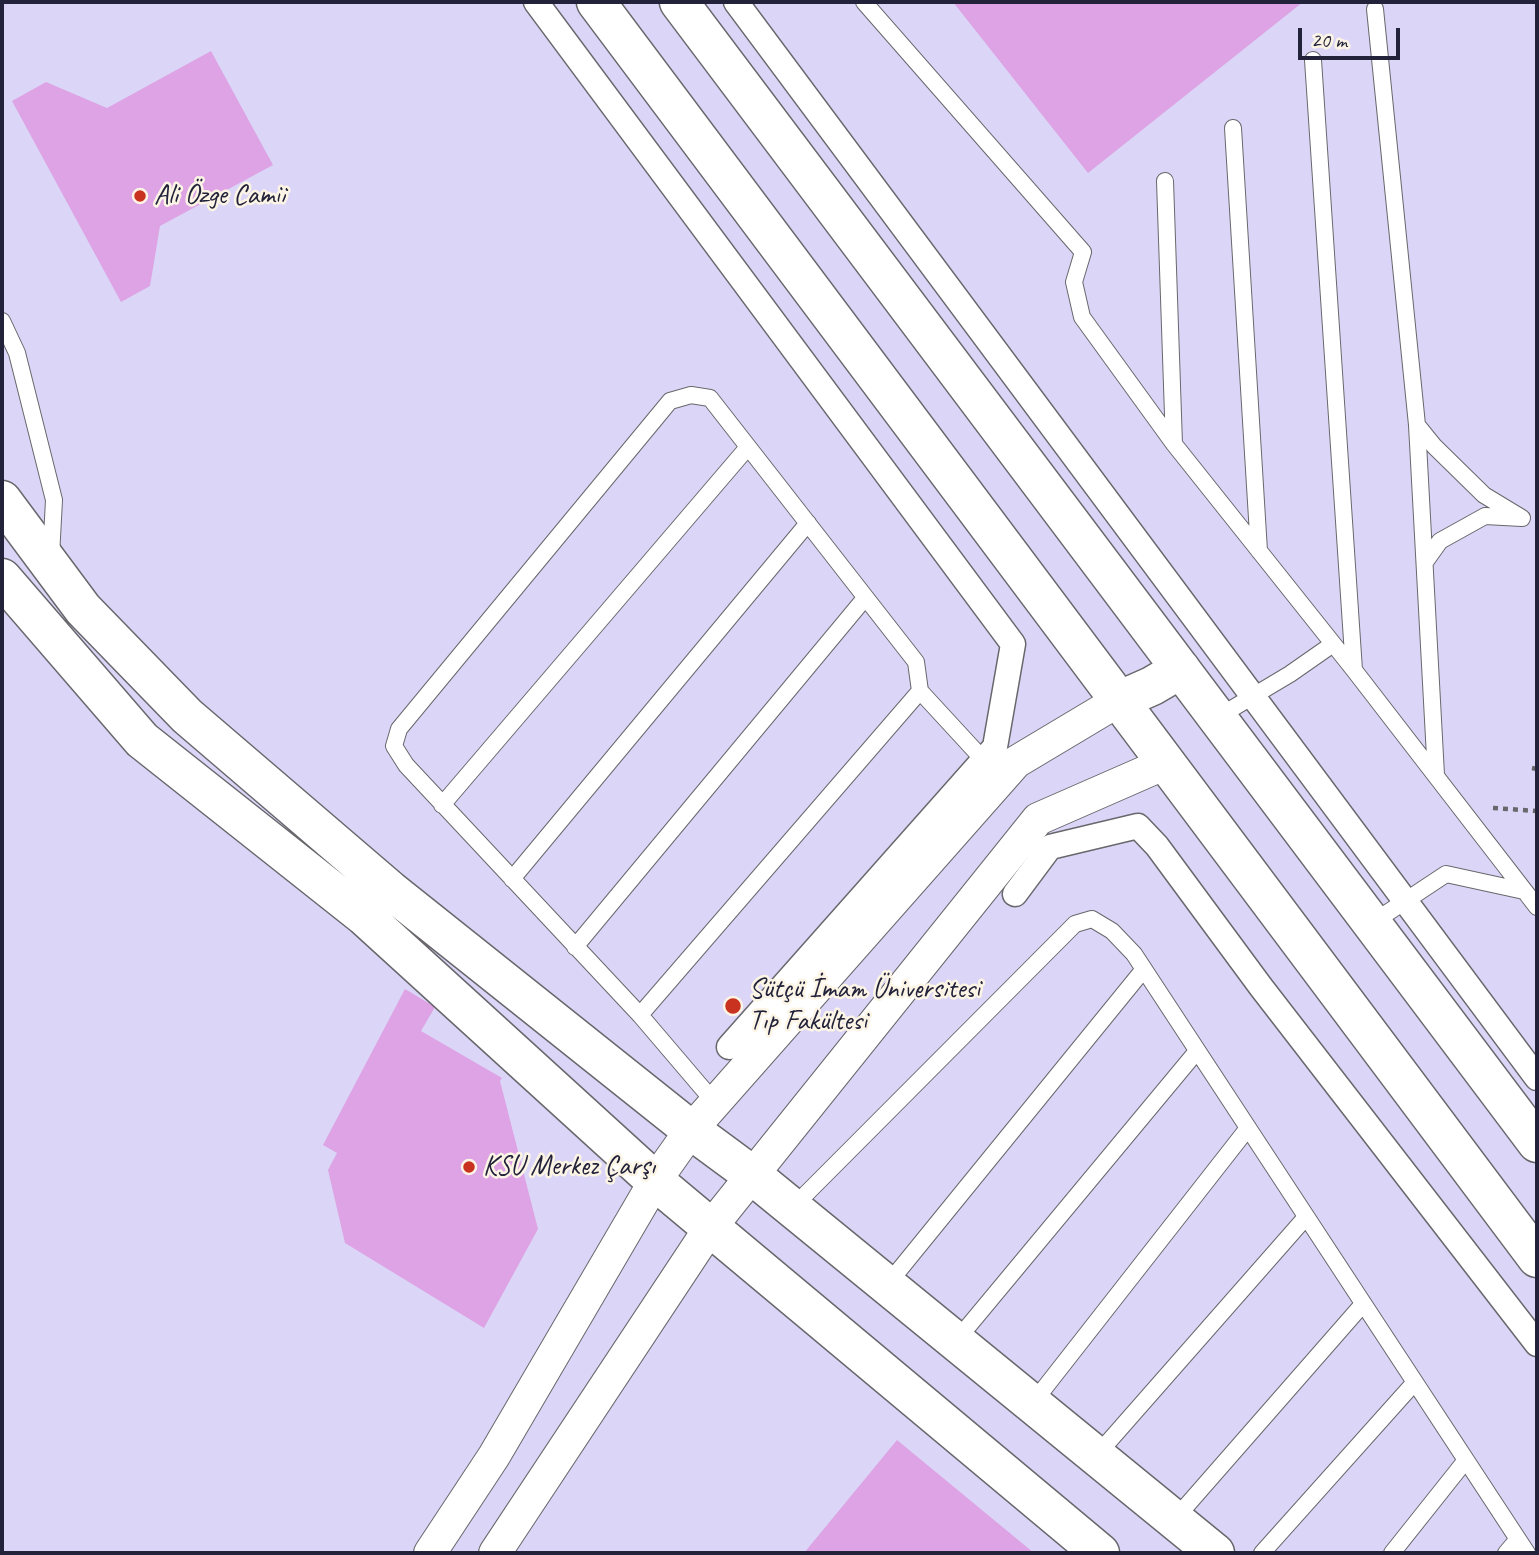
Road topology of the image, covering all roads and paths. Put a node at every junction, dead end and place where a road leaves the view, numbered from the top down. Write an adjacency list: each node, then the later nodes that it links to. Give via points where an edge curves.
1 (536, 2): 30 (street, via 1013,644)
2 (596, 2): 27 (street)
3 (679, 2): 23 (street)
4 (736, 2): 26 (street)
5 (864, 2): 12 (lane, via 1083,252 1074,282 1082,317)
6 (1375, 9): 11 (lane)
7 (1313, 60): 24 (lane)
8 (1233, 128): 17 (lane)
9 (1165, 181): 12 (lane)
10 (2, 321): 19 (lane, via 17,353 54,500)
11 (1417, 425): 15 (lane, via 1484,495); 18 (lane)
12 (1174, 444): 17 (lane)
13 (748, 447): 16 (lane); 32 (lane); 32 (lane, via 710,398 691,395 670,401 399,729 394,746)
14 (2, 500): 19 (street)
15 (1529, 519): 18 (lane, via 1485,516 1440,541)
16 (807, 523): 21 (lane); 35 (lane)
17 (1259, 551): 22 (lane)
18 (1425, 562): 31 (lane)
19 (50, 565): 47 (street, via 83,609 187,716 390,890)
20 (2, 578): 51 (street, via 142,740 364,916)
21 (865, 598): 25 (lane, via 916,662); 41 (lane)
22 (1333, 644): 24 (lane); 26 (lane)
23 (1181, 669): 27 (street); 28 (street)
24 (1354, 670): 31 (lane)
25 (920, 691): 30 (lane); 43 (lane)
26 (1251, 696): 28 (lane); 38 (street)
27 (1118, 701): 29 (street); 30 (street, via 1016,762)
28 (1218, 718): 40 (street)
29 (1166, 763): 50 (street, via 1038,819); 55 (street)
30 (992, 769): 44 (street); 47 (street)
31 (1436, 775): 33 (lane)
32 (442, 805): 35 (lane)
33 (1457, 806): 34 (path); 36 (lane)
34 (1537, 811)
35 (512, 879): 41 (lane)
36 (1524, 891): 38 (lane, via 1446,874); 39 (lane)
37 (1015, 894): 59 (street, via 1051,846 1138,827)
38 (1405, 901): 40 (lane); 46 (street)
39 (1537, 907)
40 (1372, 923): 49 (street)
41 (575, 947): 43 (lane)
42 (1144, 970): 45 (lane); 52 (lane, via 1112,931 1092,919 1075,924); 56 (lane)
43 (640, 1015): 47 (lane)
44 (729, 1047)
45 (1197, 1051): 48 (lane); 58 (lane)
46 (1537, 1078)
47 (703, 1117): 50 (street); 51 (street)
48 (1248, 1128): 53 (lane); 61 (lane)
49 (1537, 1143)
50 (752, 1175): 52 (street); 54 (street)
51 (655, 1181): 54 (street); 66 (street, via 494,1456)
52 (792, 1208): 56 (street)
53 (1306, 1217): 57 (lane); 62 (lane)
54 (710, 1228): 67 (street); 68 (street)
55 (1537, 1258)
56 (887, 1285): 58 (street)
57 (1363, 1304): 60 (lane); 64 (lane)
58 (956, 1341): 61 (street)
59 (1537, 1344)
60 (1415, 1382): 63 (lane); 70 (lane)
61 (1032, 1404): 62 (street)
62 (1096, 1456): 64 (street)
63 (1466, 1460): 65 (lane); 71 (lane)
64 (1174, 1520): 69 (street)
65 (1518, 1539): 72 (lane); 73 (lane)
66 (430, 1553)
67 (495, 1553)
68 (1100, 1553)
69 (1215, 1553)
70 (1262, 1553)
71 (1392, 1553)
72 (1506, 1553)
73 (1527, 1553)

